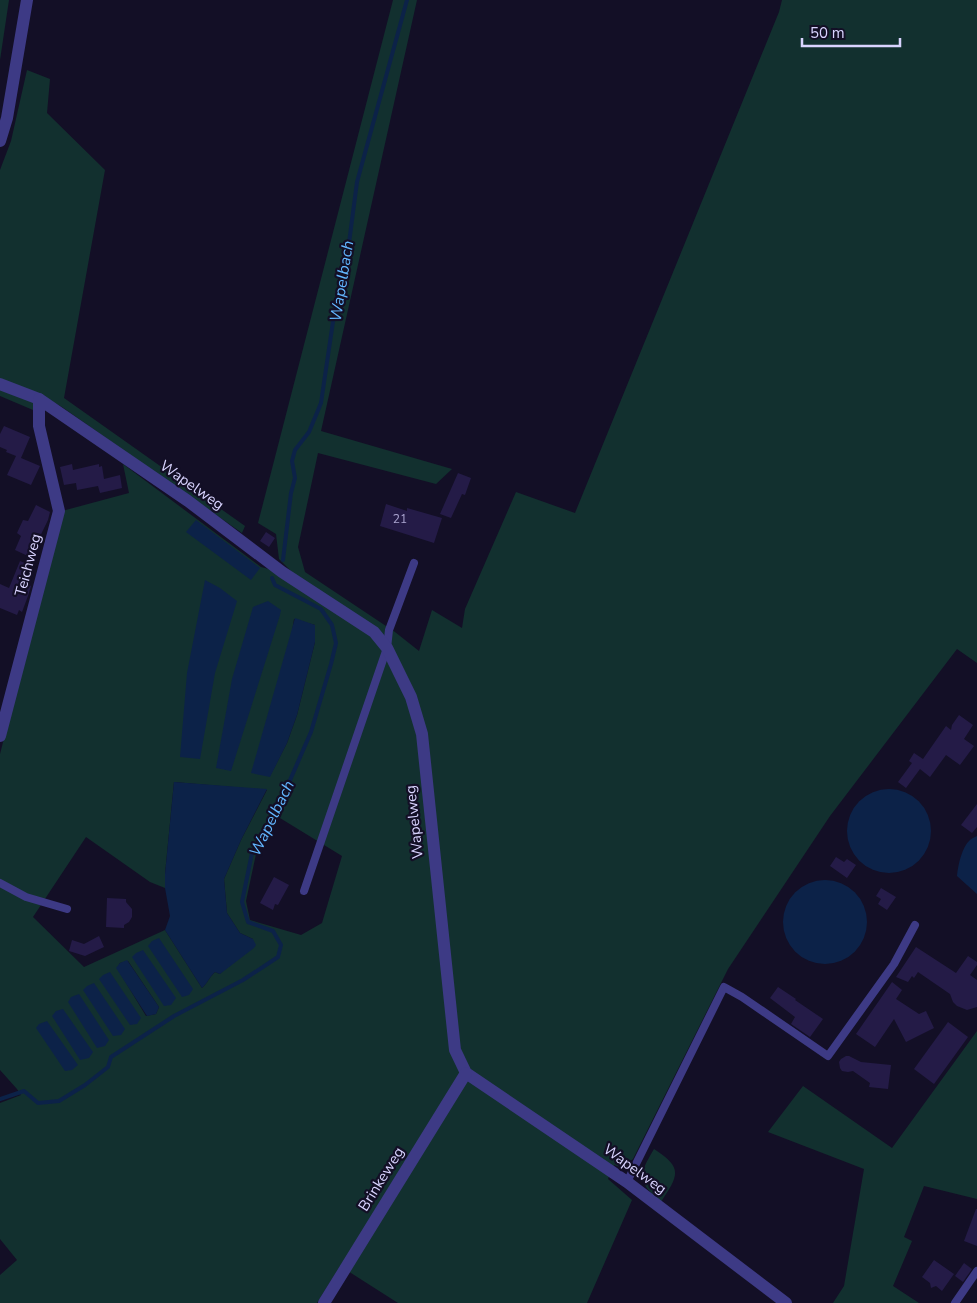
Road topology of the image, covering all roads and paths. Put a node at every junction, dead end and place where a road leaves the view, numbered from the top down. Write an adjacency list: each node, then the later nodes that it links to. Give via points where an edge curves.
1 (28, 0): 2 (street)
2 (0, 141)
3 (0, 384): 4 (street, Wapelweg)
4 (39, 399): 6 (street, Wapelweg, via 188,501 282,572 374,632); 7 (street, Teichweg, via 39,426 59,511)
5 (414, 563): 6 (lane, via 389,630)
6 (387, 648): 9 (lane); 12 (street, Wapelweg, via 411,697 422,734 455,1050)
7 (0, 736)
8 (0, 883): 10 (lane, via 26,897)
9 (304, 891)
10 (67, 909)
11 (915, 925): 13 (lane, via 894,964 828,1056 724,987)
12 (466, 1073): 13 (street, Wapelweg); 15 (street, Brinkeweg)
13 (627, 1182): 16 (street, Wapelweg)
14 (977, 1272): 17 (lane)
15 (324, 1303)
16 (786, 1303)
17 (955, 1303)

